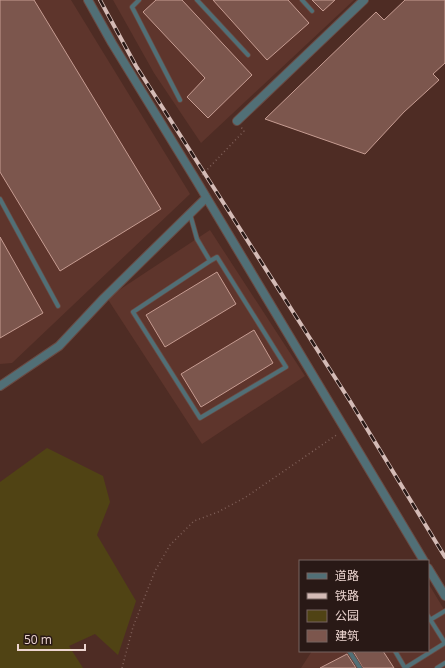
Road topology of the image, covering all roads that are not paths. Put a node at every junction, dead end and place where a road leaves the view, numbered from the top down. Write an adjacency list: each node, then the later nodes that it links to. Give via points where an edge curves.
1 (88, 0): 10 (street)
2 (139, 0): 8 (lane, via 132,7)
3 (196, 0): 7 (lane)
4 (302, 0): 6 (lane)
5 (364, 0): 9 (street)
6 (312, 11)
7 (248, 55)
8 (180, 100)
9 (237, 121)
10 (206, 198): 12 (street); 16 (street)
11 (0, 199): 14 (lane)
12 (190, 214): 13 (lane, via 197,240); 15 (street, via 59,346)
13 (210, 261): 13 (lane, via 133,312 200,418 286,367 217,257)
14 (58, 306)
15 (0, 386)
16 (423, 560)
17 (429, 570): 18 (street)
18 (445, 596)
19 (445, 611): 20 (lane)
20 (429, 618): 21 (lane)
21 (445, 643): 23 (lane, via 405,668)
22 (350, 652): 25 (lane)
23 (396, 652)
24 (445, 663): 26 (lane)
25 (360, 668)
26 (437, 668)

